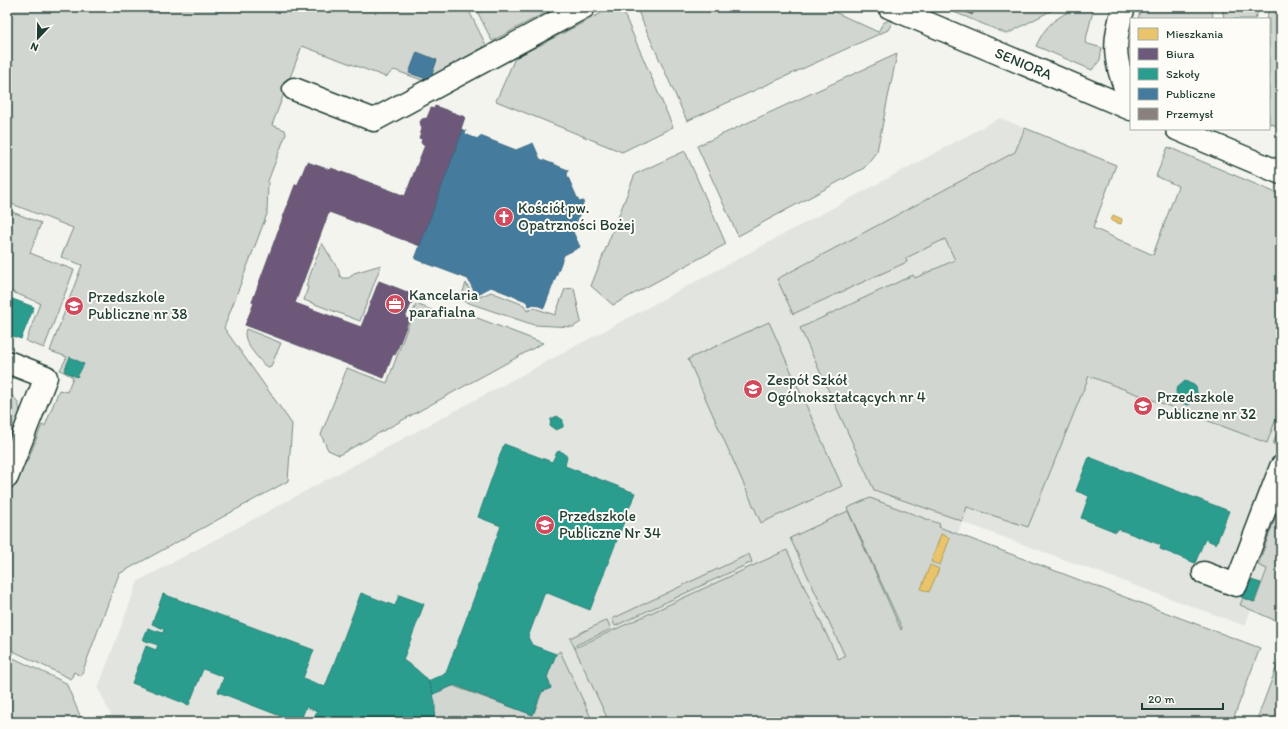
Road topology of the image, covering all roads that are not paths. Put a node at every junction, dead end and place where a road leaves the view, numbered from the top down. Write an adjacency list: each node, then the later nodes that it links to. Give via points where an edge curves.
1 (584, 7): 5 (street, via 374,120)
2 (889, 7): 4 (street, SENIORA)
3 (1124, 7): 6 (street, via 1115,42 1117,63)
4 (918, 13): 7 (street, SENIORA)
5 (294, 89)
6 (1130, 101)
7 (1130, 109)
8 (1179, 130): 9 (street)
9 (1281, 173)
10 (10, 363): 12 (street, via 46,377)
11 (1281, 467): 13 (street, via 1236,585)
12 (7, 477)
13 (1204, 573)

